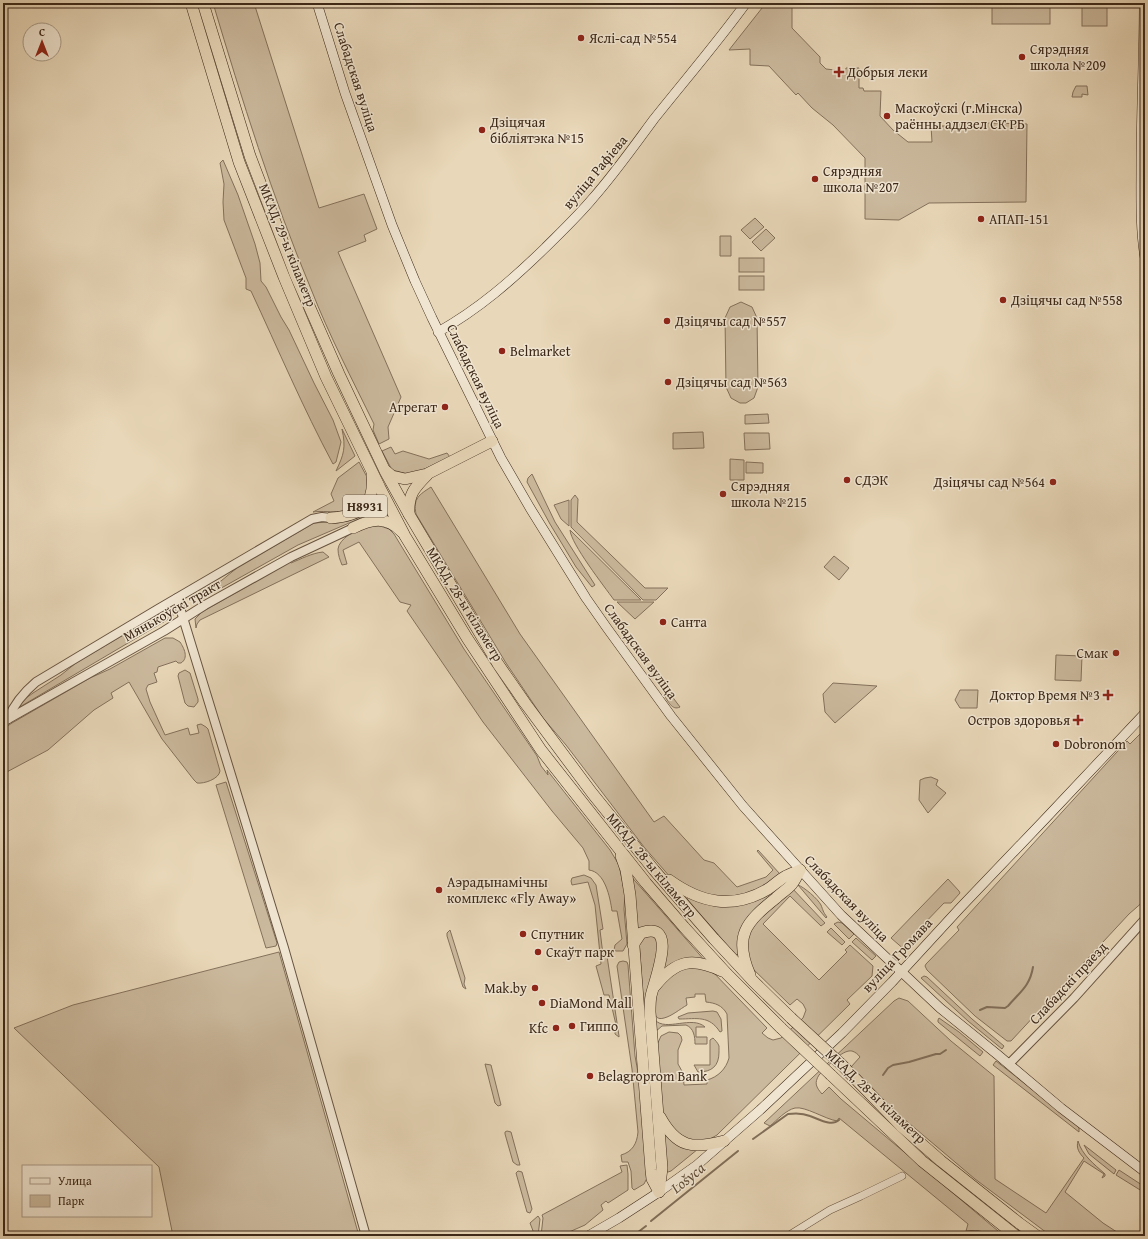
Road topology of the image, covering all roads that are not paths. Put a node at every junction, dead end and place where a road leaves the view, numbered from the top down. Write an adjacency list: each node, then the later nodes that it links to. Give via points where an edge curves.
1 (190, 3): 9 (highway, МКАД, 29-ы кіламетр, via 239,162 320,363)
2 (204, 3): 10 (highway, МКАД, 29-ы кіламетр, via 250,156 295,274)
3 (317, 3): 7 (main road, Слабадская вуліца, via 345,93 392,225)
4 (746, 3): 7 (main road, вуліца Рафіева, via 619,167 574,219 491,297)
5 (1144, 3): 6 (main road, via 1141,222)
6 (1145, 258)
7 (438, 332): 8 (main road, Слабадская вуліца)
8 (492, 441): 11 (highway); 24 (main road, Слабадская вуліца, via 530,508 607,628 723,782)
9 (372, 471): 13 (highway, МКАД, 29-ы кіламетр); 15 (highway, Н8931, via 372,494 365,506 351,515)
10 (385, 471): 11 (highway, via 392,476 405,479); 12 (highway, МКАД, 29-ы кіламетр)
11 (427, 474): 14 (highway, via 412,492 409,500)
12 (392, 482): 14 (highway, МКАД, 28-ы кіламетр)
13 (380, 488): 17 (highway, МКАД, 28-ы кіламетр)
14 (410, 516): 23 (highway, МКАД, 28-ы кіламетр, via 498,664 592,793)
15 (331, 518): 18 (street, Мянькоўскі тракт / Н8931, via 312,519)
16 (353, 528): 17 (highway, Н8931, via 366,522 380,520 393,524); 19 (street, Мянькоўскі тракт / Н8931, via 291,557)
17 (405, 536): 22 (highway, МКАД, 28-ы кіламетр, via 467,638 541,750)
18 (177, 598): 19 (street); 21 (street, Мянькоўскі тракт / Н8931, via 36,682 16,702)
19 (184, 618): 21 (street, Мянькоўскі тракт / Н8931); 37 (street, via 284,948)
20 (1145, 713): 27 (main road, вуліца Громава)
21 (5, 721)
22 (617, 847): 26 (highway, via 626,870); 28 (highway, МКАД, 28-ы кіламетр, via 674,916)
23 (654, 870): 24 (highway, via 695,896 718,901 754,895); 29 (highway, МКАД, 28-ы кіламетр)
24 (800, 870): 27 (main road, Слабадская вуліца, via 841,915); 29 (highway, via 792,883 746,927 742,943 743,954)
25 (1145, 919): 31 (street, Слабадскі праезд, via 1074,998)
26 (633, 946): 30 (highway, via 641,933 646,931 656,933 662,940 663,950); 36 (highway, via 651,1170)
27 (901, 972): 31 (main road, Слабадская вуліца, via 940,1008); 33 (main road, вуліца Громава, via 842,1033)
28 (727, 974): 30 (highway, via 705,964 685,964 669,971); 42 (highway, МКАД, 28-ы кіламетр, bridge, via 922,1160)
29 (753, 981): 43 (highway, МКАД, 28-ы кіламетр, bridge, via 901,1126)
30 (654, 988): 32 (highway, via 650,1012)
31 (1009, 1064): 34 (main road, Слабадская вуліца, via 1061,1108)
32 (658, 1114): 33 (highway, via 670,1134 687,1144 703,1146); 36 (highway, via 662,1168)
33 (724, 1141): 36 (main road, вуліца Громава, via 697,1165)
34 (1145, 1172)
35 (902, 1176): 39 (street, via 830,1210)
36 (656, 1194): 38 (main road, вуліца Громава)
37 (366, 1236)
38 (588, 1236)
39 (788, 1236)
40 (965, 1236): 41 (street)
41 (984, 1236)
42 (1016, 1236)
43 (1037, 1236)

